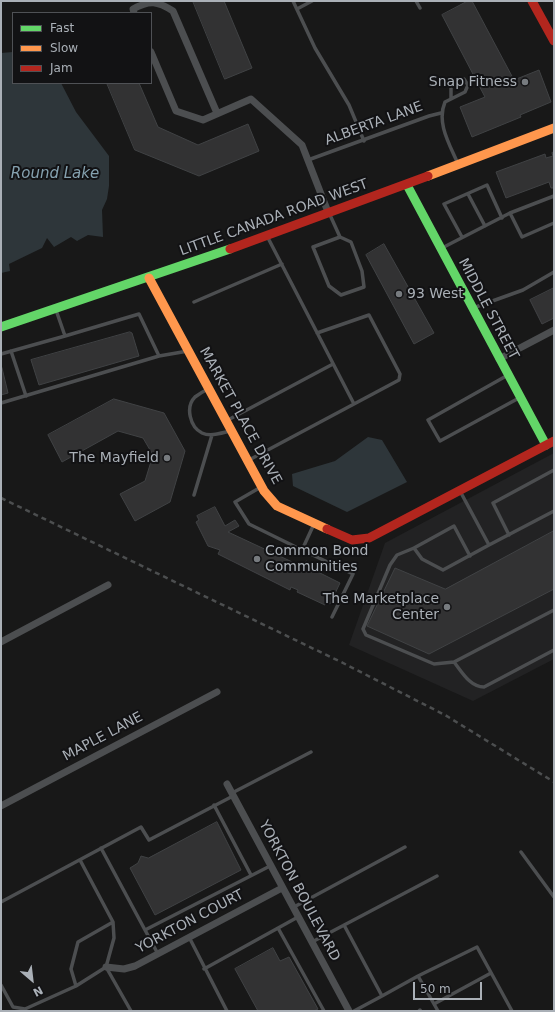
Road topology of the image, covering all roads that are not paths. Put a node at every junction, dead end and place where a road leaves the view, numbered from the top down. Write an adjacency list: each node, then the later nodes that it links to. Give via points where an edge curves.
1 (293, 1): 6 (lane)
2 (312, 1): 6 (lane)
3 (416, 1): 5 (lane)
4 (532, 1): 8 (street)
5 (420, 8)
6 (297, 9): 14 (lane, via 315,48 349,105)
7 (134, 12): 11 (street, via 132,9 146,2 161,4 173,11)
8 (554, 41)
9 (152, 54): 11 (street, via 176,111 203,120)
10 (451, 98): 10 (lane, via 465,92 468,85 464,79 454,80); 12 (lane, via 445,102)
11 (217, 113): 15 (street, via 251,99 302,145)
12 (441, 113): 14 (lane, ALBERTA LANE); 16 (lane, ALBERTA LANE, via 441,122)
13 (554, 128): 16 (street, LITTLE CANADA ROAD WEST)
14 (364, 140): 15 (lane, ALBERTA LANE)
15 (308, 160): 20 (street)
16 (458, 165): 17 (street, LITTLE CANADA ROAD WEST)
17 (407, 185): 20 (street, LITTLE CANADA ROAD WEST); 28 (street, MIDDLE STREET)
18 (468, 194): 22 (lane, via 487,185); 24 (lane); 27 (lane, via 444,204)
19 (554, 196): 21 (lane)
20 (328, 212): 25 (street, LITTLE CANADA ROAD WEST); 26 (lane)
21 (510, 214): 22 (lane); 23 (lane, via 522,237)
22 (502, 218): 24 (lane)
23 (554, 223)
24 (485, 226): 27 (lane)
25 (267, 235): 29 (lane); 31 (street, LITTLE CANADA ROAD WEST)
26 (340, 237): 26 (lane, via 313,247 330,286 340,295 364,287 362,271 351,242)
27 (462, 238): 28 (lane)
28 (440, 248): 33 (street, MIDDLE STREET)
29 (282, 264): 32 (lane); 37 (lane)
30 (554, 272): 33 (lane, via 523,290)
31 (149, 278): 34 (street, LITTLE CANADA ROAD WEST); 40 (street, MARKET PLACE DRIVE)
32 (194, 302)
33 (472, 308): 43 (street, MIDDLE STREET)
34 (56, 309): 35 (street, LITTLE CANADA ROAD WEST); 38 (lane)
35 (1, 327)
36 (554, 330): 43 (street)
37 (317, 333): 44 (lane); 50 (lane, via 369,315 373,321 400,374 400,380)
38 (65, 336): 39 (lane); 42 (lane, via 139,314)
39 (11, 351): 41 (lane); 47 (lane)
40 (188, 351): 42 (lane); 46 (street, MARKET PLACE DRIVE)
41 (1, 354)
42 (159, 356): 47 (lane)
43 (499, 359): 45 (street, MIDDLE STREET)
44 (333, 364): 50 (lane); 51 (lane)
45 (508, 375): 48 (street, MIDDLE STREET); 48 (lane, via 428,420 440,441)
46 (208, 388): 51 (street, MARKET PLACE DRIVE); 53 (lane, via 194,398 190,404 190,411 193,425 203,433)
47 (26, 396): 49 (lane)
48 (520, 398): 54 (street, MIDDLE STREET)
49 (1, 403)
50 (354, 404): 55 (lane)
51 (226, 421): 52 (street, MARKET PLACE DRIVE)
52 (231, 431): 53 (lane); 55 (street, MARKET PLACE DRIVE)
53 (212, 435): 59 (lane)
54 (550, 443): 58 (street, MARKET PLACE DRIVE)
55 (248, 461): 57 (street, MARKET PLACE DRIVE)
56 (554, 470): 62 (lane, via 493,503)
57 (261, 486): 61 (street, MARKET PLACE DRIVE, via 277,506); 65 (lane, via 235,502 250,524)
58 (460, 490): 61 (street, MARKET PLACE DRIVE, via 365,540 352,540); 63 (lane)
59 (194, 495)
60 (554, 511): 62 (lane)
61 (315, 523): 65 (lane)
62 (509, 534): 63 (lane)
63 (489, 545): 66 (lane)
64 (414, 548): 66 (lane, via 422,559 443,570); 66 (lane, via 454,526); 72 (lane, via 397,555 390,565 363,629 366,635 434,664)
65 (302, 550): 69 (lane, via 354,574)
66 (470, 556)
67 (108, 585): 70 (street)
68 (554, 610): 72 (lane)
69 (332, 617)
70 (1, 642)
71 (554, 650): 72 (lane, via 484,686 477,686 471,682)
72 (454, 662)
73 (218, 692): 78 (street, MAPLE LANE)
74 (311, 752): 76 (lane)
75 (227, 784): 76 (street, YORKTON BOULEVARD)
76 (232, 794): 77 (lane); 83 (street, YORKTON BOULEVARD)
77 (214, 805): 80 (lane, via 149,840 141,827); 84 (lane)
78 (1, 806)
79 (405, 847): 89 (lane)
80 (101, 848): 82 (lane); 94 (lane)
81 (521, 852): 87 (lane)
82 (80, 860): 88 (lane); 91 (lane)
83 (270, 866): 84 (lane); 86 (street, YORKTON BOULEVARD)
84 (252, 875): 94 (lane)
85 (437, 876): 92 (lane)
86 (282, 888): 89 (street, YORKTON BOULEVARD); 95 (street, YORKTON COURT)
87 (554, 897)
88 (1, 902)
89 (293, 908): 90 (street, YORKTON BOULEVARD)
90 (298, 917): 93 (lane); 96 (street, YORKTON BOULEVARD)
91 (113, 922): 98 (lane, via 114,938); 103 (lane, via 78,942 71,969)
92 (344, 925): 96 (lane); 104 (lane)
93 (278, 928): 99 (lane); 108 (lane)
94 (144, 930): 97 (lane)
95 (189, 937): 97 (street, YORKTON COURT); 99 (lane)
96 (312, 942): 109 (street, YORKTON BOULEVARD)
97 (158, 954): 98 (street, YORKTON COURT, via 124,969)
98 (106, 967): 103 (lane); 106 (lane)
99 (204, 969): 107 (lane)
100 (491, 973): 101 (lane, via 477,947); 105 (lane); 112 (lane)
101 (418, 976): 104 (lane); 105 (lane)
102 (1, 985): 103 (lane, via 14,1006 25,1009)
103 (76, 986)
104 (382, 996): 110 (lane)
105 (434, 1004): 111 (lane)
106 (131, 1011)
107 (227, 1011)
108 (324, 1011)
109 (349, 1011)
110 (354, 1011)
111 (438, 1011)
112 (512, 1011)

